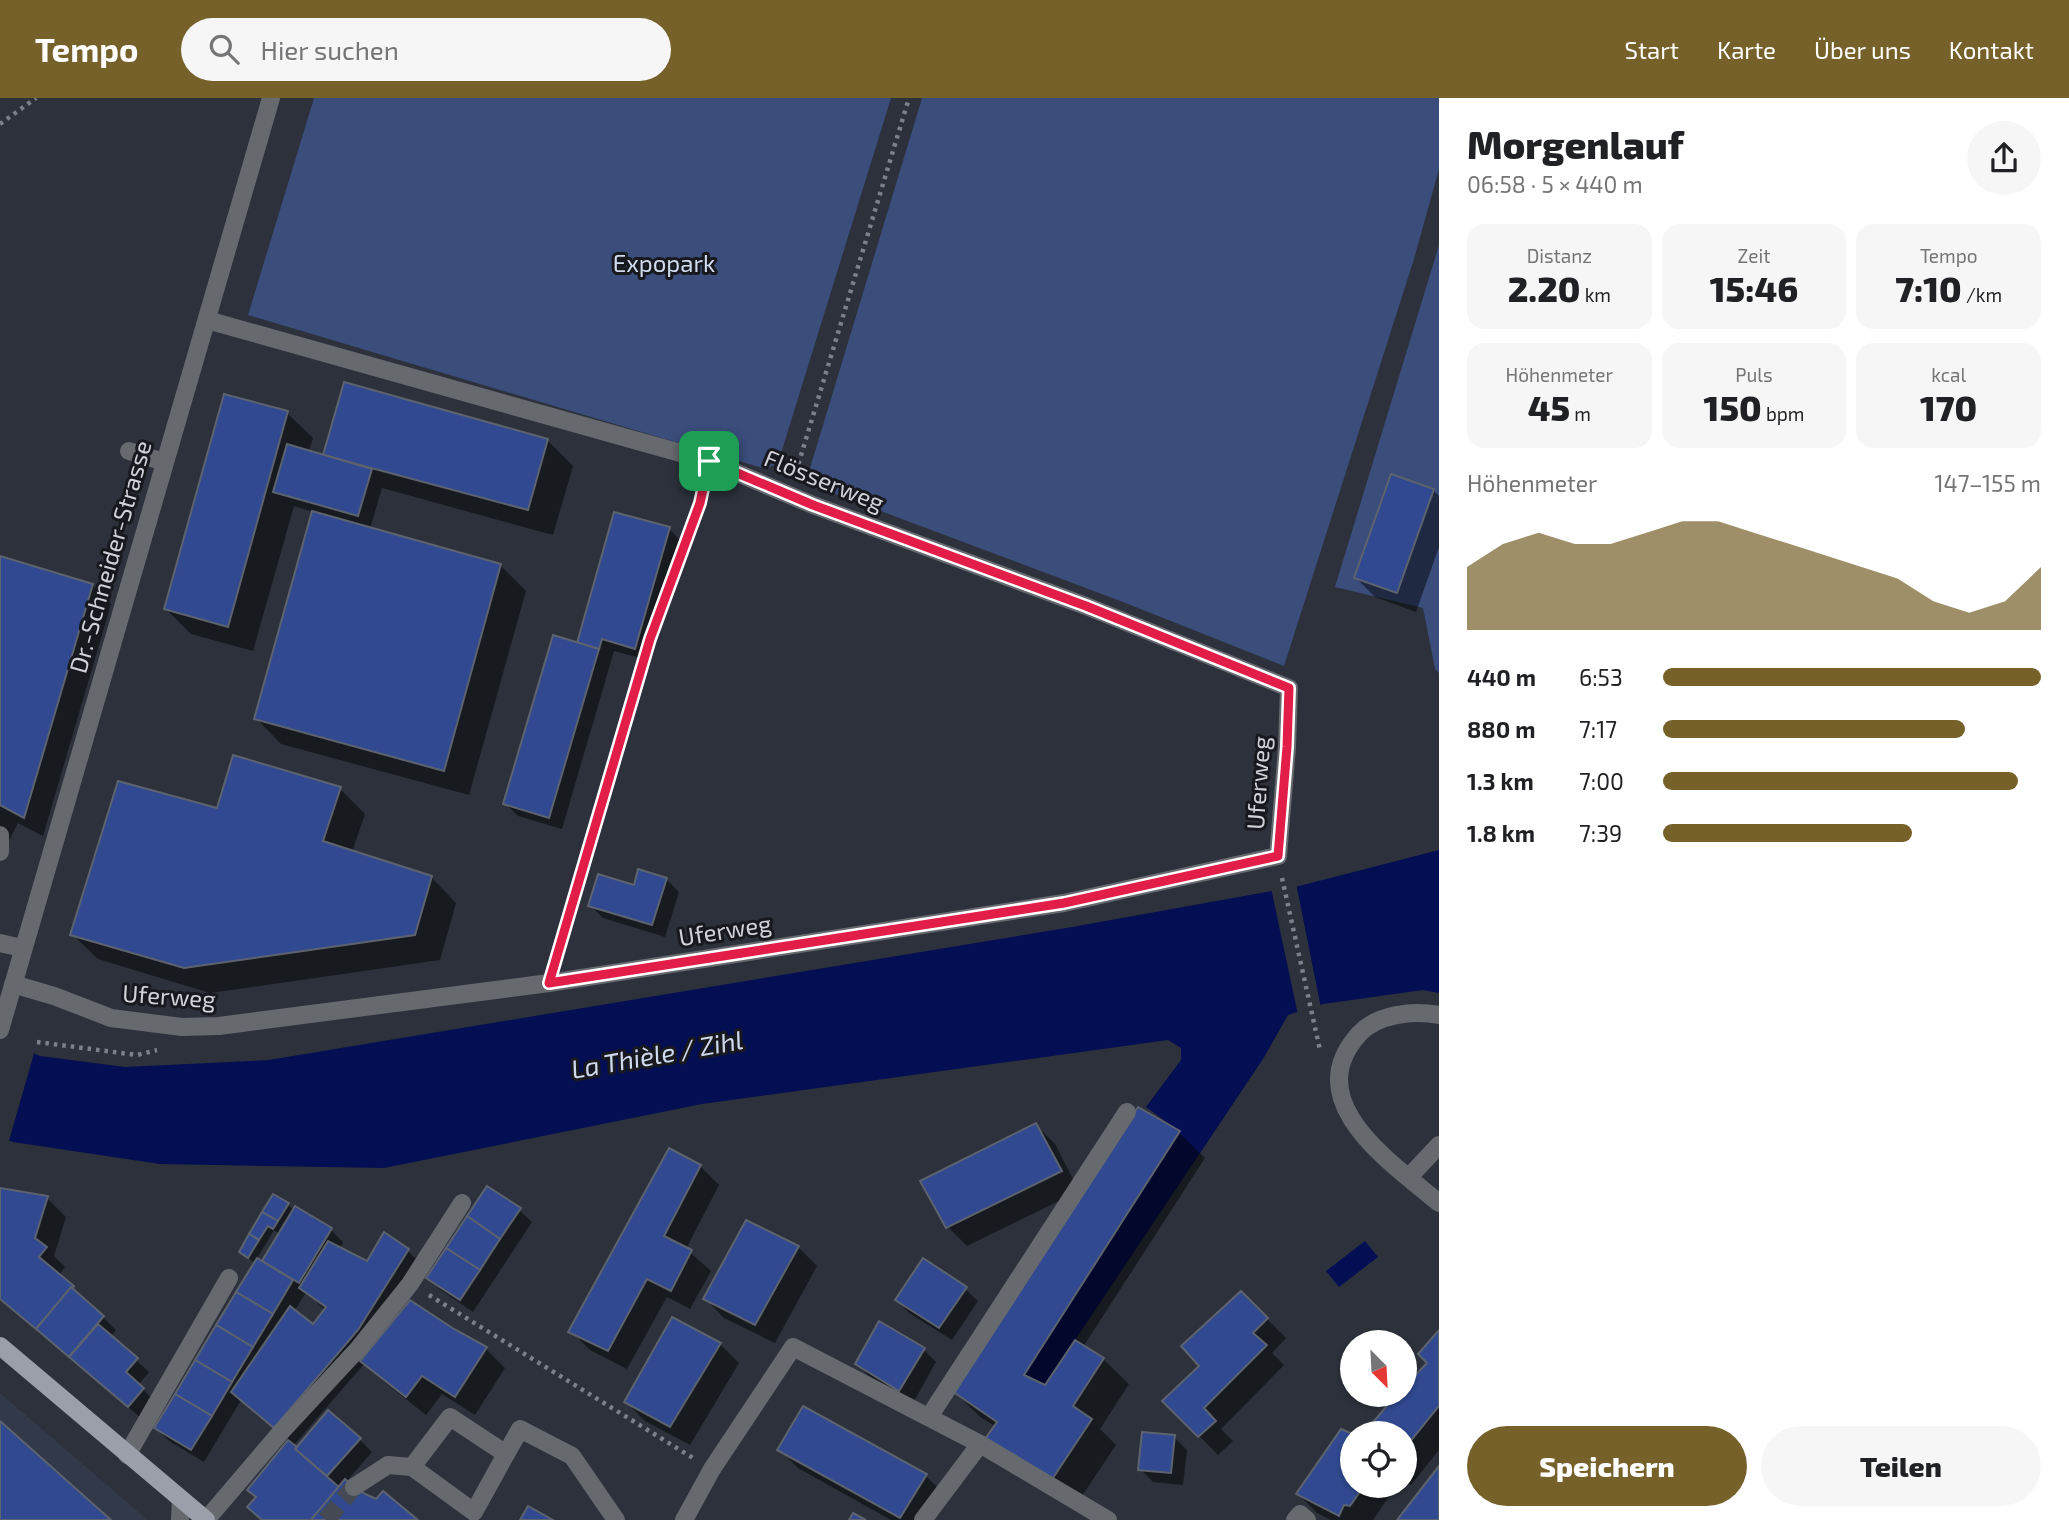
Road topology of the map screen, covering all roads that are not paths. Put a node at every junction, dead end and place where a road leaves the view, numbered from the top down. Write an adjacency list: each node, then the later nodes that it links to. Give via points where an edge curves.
1 (271, 98): 2 (street, Dr.-Schneider-Strasse)
2 (207, 320): 4 (street, Dr.-Schneider-Strasse); 5 (street, Flösserweg, via 709,461)
3 (129, 451): 4 (street)
4 (164, 462): 9 (street, Dr.-Schneider-Strasse)
5 (1289, 688): 10 (street, Uferweg, via 1278,856 1064,903 549,983 219,1026 182,1027 111,1018)
6 (0, 835): 7 (street)
7 (0, 852)
8 (0, 943): 9 (street)
9 (22, 948): 10 (street, Dr.-Schneider-Strasse)
10 (13, 984): 12 (street, Dr.-Schneider-Strasse)
11 (1439, 1015): 15 (street, via 1421,1011 1362,1030 1341,1066 1339,1095 1350,1117)
12 (0, 1030)
13 (1127, 1112): 20 (street)
14 (1439, 1145): 15 (street)
15 (1409, 1177): 17 (street)
16 (462, 1203): 28 (street, via 410,1284 358,1349)
17 (1439, 1203)
18 (229, 1278): 23 (street)
19 (0, 1346): 23 (main road)
20 (929, 1417): 21 (street); 30 (street, via 793,1347)
21 (980, 1444): 31 (street); 32 (street)
22 (506, 1454): 24 (street, via 450,1418); 24 (street, via 474,1512); 29 (street, via 520,1429 572,1456)
23 (127, 1455): 26 (main road)
24 (412, 1467): 25 (street, via 388,1465)
25 (354, 1487)
26 (181, 1499): 27 (street); 28 (main road)
27 (180, 1520)
28 (206, 1520)
29 (616, 1520)
30 (684, 1520)
31 (923, 1520)
32 (1108, 1520)
33 (1296, 1520): 34 (street, via 1300,1514)
34 (1307, 1520)

